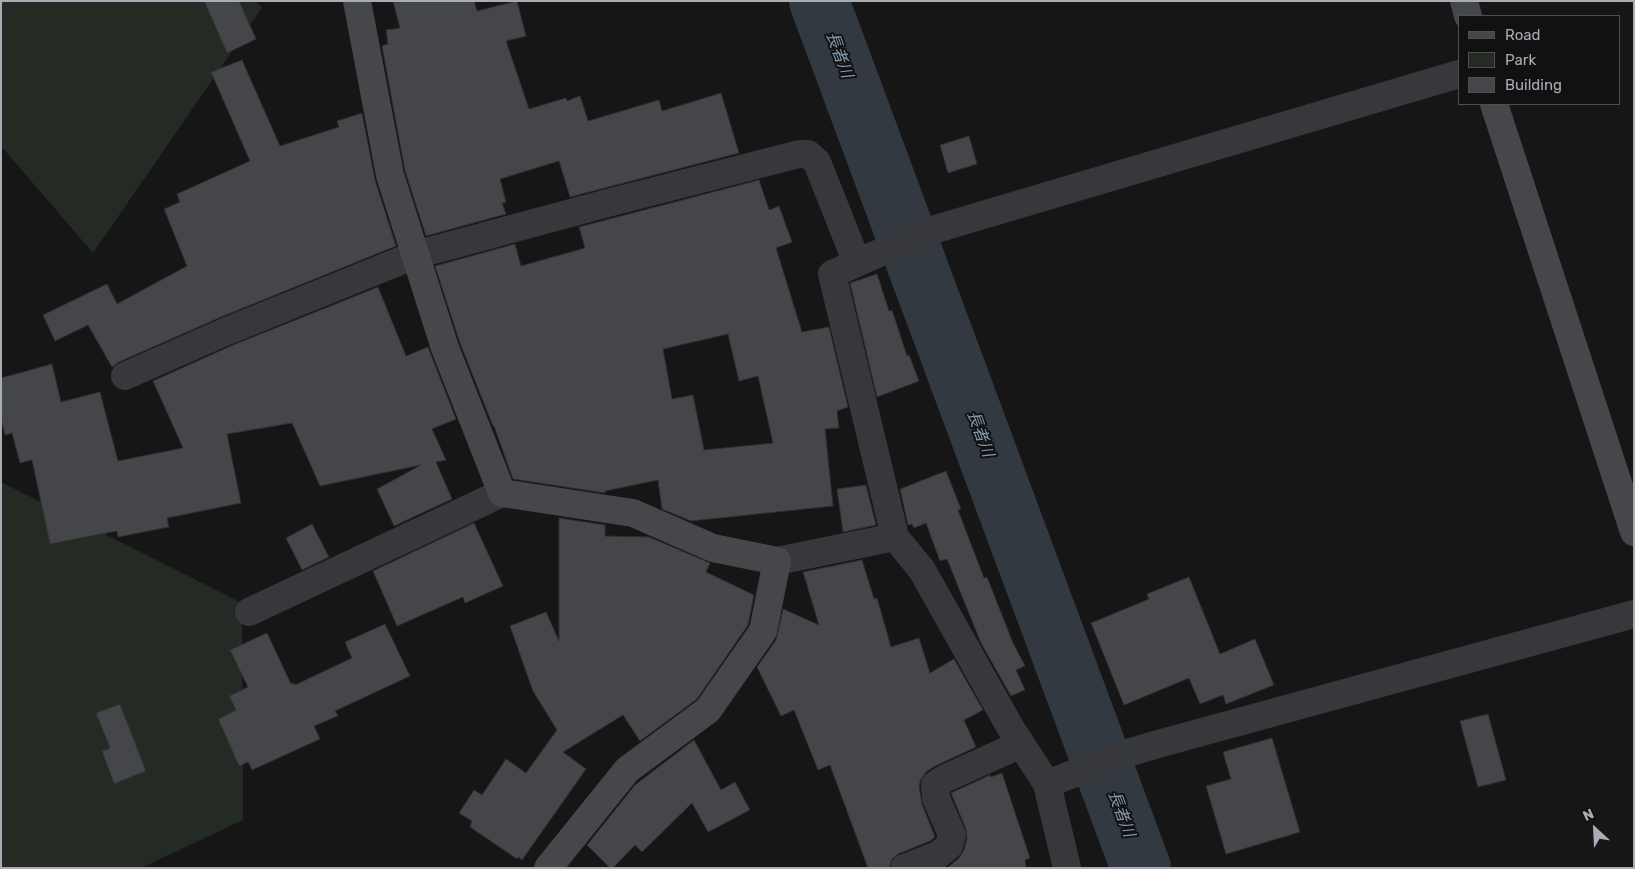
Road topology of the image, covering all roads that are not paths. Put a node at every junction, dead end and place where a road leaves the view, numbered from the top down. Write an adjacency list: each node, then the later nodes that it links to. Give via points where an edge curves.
1 (357, 1): 6 (street, via 390,175)
2 (1464, 1): 3 (street)
3 (1468, 15)
4 (1458, 74): 7 (street, via 928,231)
5 (1494, 105): 10 (street)
6 (415, 255): 7 (street, via 808,154 817,162); 8 (street, via 227,331); 9 (street, via 445,348)
7 (867, 258): 11 (street, via 832,274)
8 (126, 376)
9 (502, 493): 12 (street, via 633,513 713,548); 13 (street)
10 (1634, 532)
11 (895, 537): 12 (street); 15 (street, via 922,570)
12 (777, 561): 17 (street, via 763,631 708,710 627,770)
13 (249, 612)
14 (1634, 614): 16 (street, via 1121,755)
15 (1021, 744): 16 (street); 18 (street, via 935,785 936,798 952,835 949,846 938,855)
16 (1047, 784): 19 (street)
17 (548, 868)
18 (904, 868)
19 (1066, 868)

